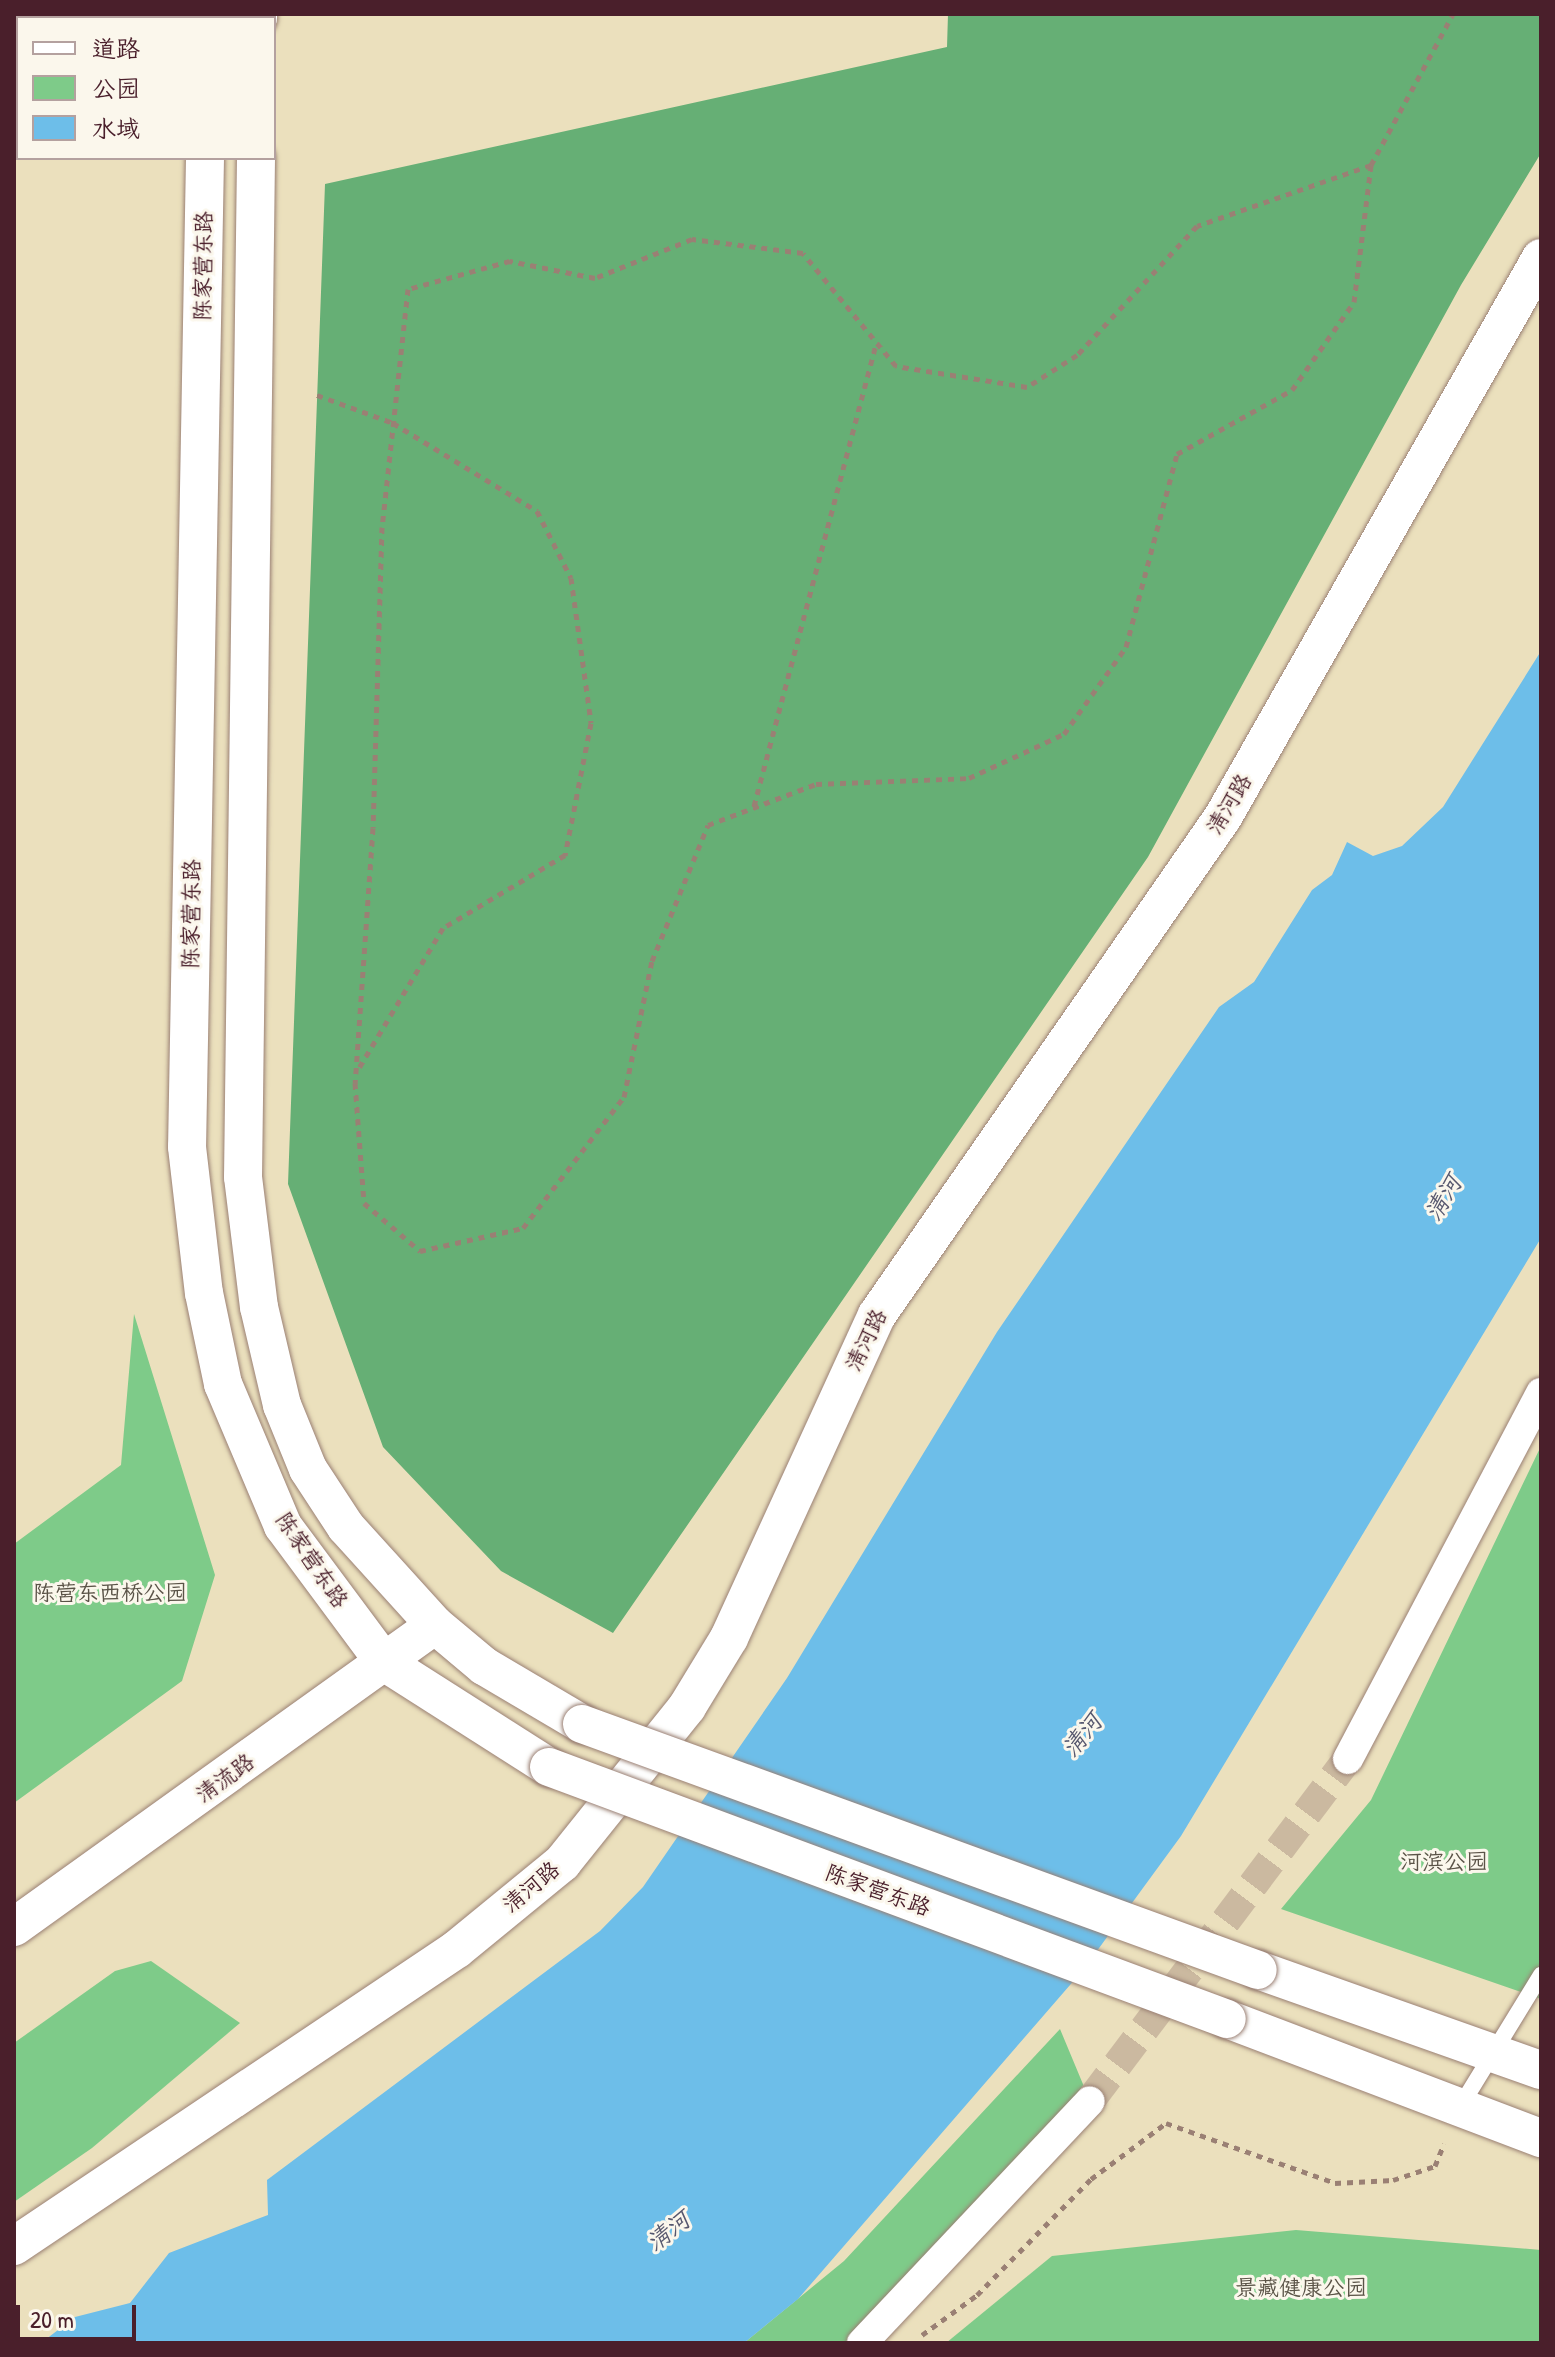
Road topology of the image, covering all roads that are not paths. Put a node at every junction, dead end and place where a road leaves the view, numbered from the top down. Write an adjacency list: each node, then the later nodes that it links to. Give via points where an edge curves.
1 (205, 160): 6 (street, 陈家营东路, via 187,1147 202,1278 223,1384 283,1526)
2 (256, 160): 5 (street, via 243,1177 253,1264 282,1405 308,1469 346,1527)
3 (1541, 258): 15 (street, 清河路, via 1223,817 877,1315 729,1638 687,1707 562,1863 457,1949)
4 (1541, 1393): 7 (street)
5 (435, 1625): 6 (street, 清流路); 10 (street, bridge, via 504,1683 582,1724)
6 (384, 1662): 8 (street, 清流路); 13 (street, 陈家营东路, bridge, via 549,1767)
7 (1348, 1759)
8 (14, 1927)
9 (1541, 1975): 10 (lane)
10 (1491, 2053): 11 (street); 13 (lane)
11 (1541, 2070)
12 (1090, 2101): 16 (street)
13 (1459, 2110): 14 (street, 陈家营东路)
14 (1541, 2138)
15 (14, 2246)
16 (862, 2343)

